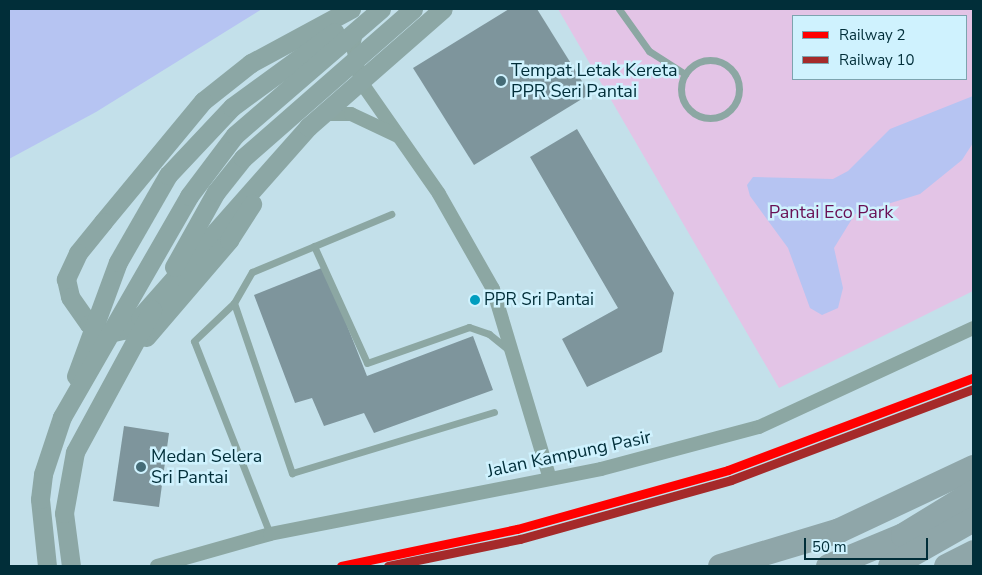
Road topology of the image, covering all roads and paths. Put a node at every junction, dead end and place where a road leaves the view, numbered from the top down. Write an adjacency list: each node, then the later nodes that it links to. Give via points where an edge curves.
1 (351, 9): 12 (street, via 251,63 203,102 78,253 66,279 76,309 106,334 122,330 140,317)
2 (367, 9): 7 (street); 9 (street, via 353,47)
3 (381, 9): 19 (street, via 235,135 189,196)
4 (413, 9): 18 (street, via 243,158 194,229)
5 (443, 9): 9 (street)
6 (619, 9): 8 (lane, via 648,51)
7 (284, 71): 9 (street, via 317,59 333,63); 19 (street, via 232,107 168,175 118,262 87,337)
8 (685, 74): 8 (lane, via 711,60 730,67 739,85 735,105 721,117 694,114 683,100)
9 (361, 82): 10 (street); 11 (street)
10 (321, 114): 11 (street, via 351,114); 12 (street)
11 (399, 136): 17 (street, via 439,194 490,282)
12 (285, 153): 18 (street, via 230,240)
13 (391, 214): 14 (lane)
14 (314, 246): 15 (lane, via 249,274); 17 (lane, via 367,363 470,327 489,334)
15 (234, 303): 20 (lane, via 292,473); 25 (lane, via 194,341)
16 (973, 328): 22 (street, Jalan Kampung Pasir, via 759,427)
17 (512, 353): 22 (street)
18 (127, 359): 29 (street, via 74,452 64,513)
19 (68, 404): 28 (street, via 43,474 40,516)
20 (494, 412)
21 (973, 467): 31 (highway, via 839,530)
22 (550, 479): 25 (street, Jalan Kampung Pasir)
23 (973, 492): 27 (highway, via 903,535)
24 (973, 519): 32 (highway)
25 (270, 534): 30 (street, Jalan Kampung Pasir)
26 (973, 552): 33 (highway)
27 (837, 563)
28 (47, 566)
29 (71, 566)
30 (157, 566)
31 (720, 566)
32 (890, 566)
33 (946, 566)

